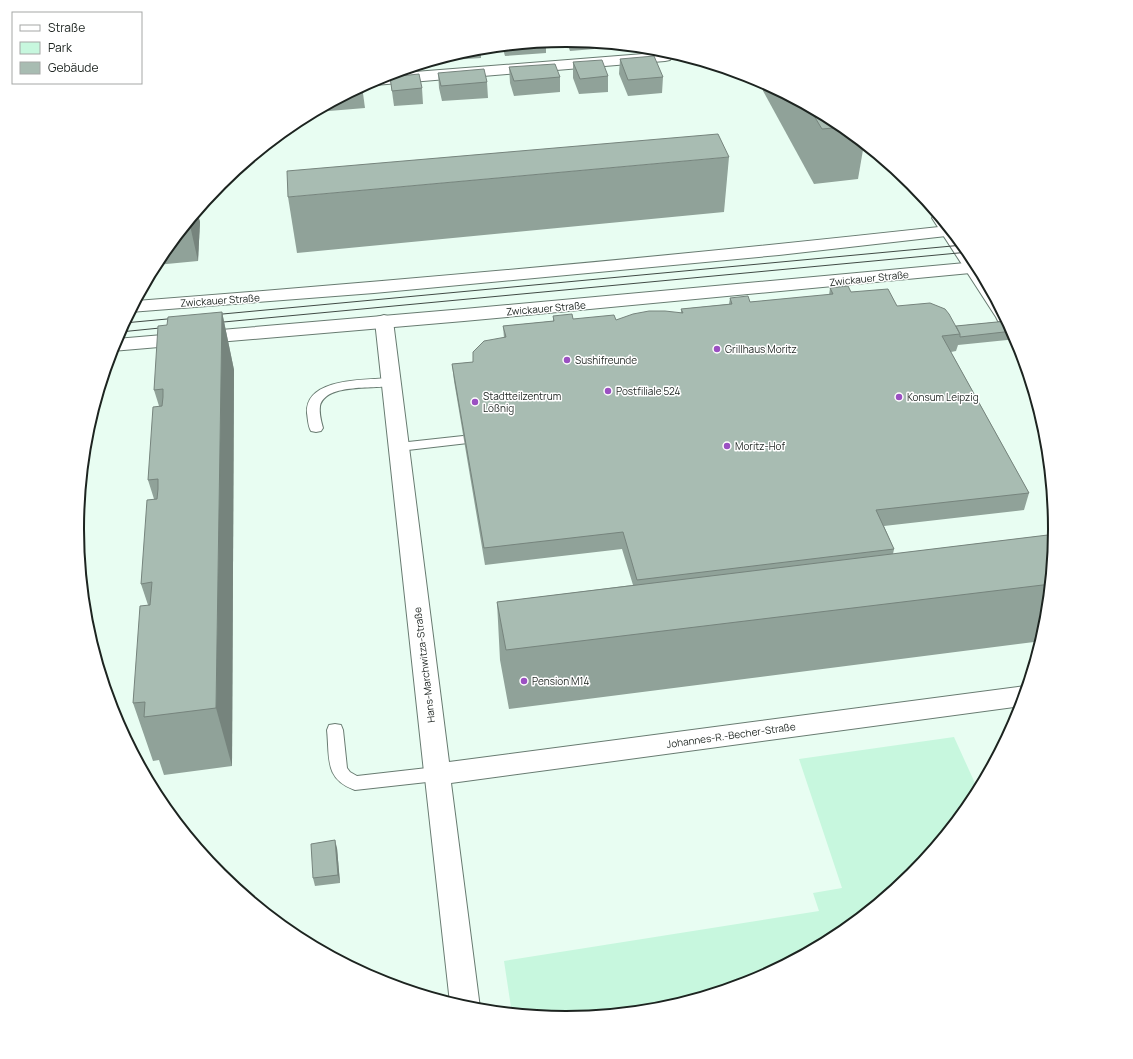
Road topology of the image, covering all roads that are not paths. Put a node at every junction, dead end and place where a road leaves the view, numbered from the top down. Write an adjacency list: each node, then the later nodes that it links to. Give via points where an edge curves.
1 (650, 54): 2 (main road)
2 (399, 78)
3 (942, 228): 5 (main road, Zwickauer Straße, via 779,250 374,288)
4 (972, 267): 6 (main road, Zwickauer Straße)
5 (139, 307)
6 (384, 321): 7 (main road, Zwickauer Straße); 8 (main road, Hans-Marchwitza-Straße)
7 (121, 344)
8 (391, 382): 9 (lane, via 342,386 323,391 314,406); 11 (main road, Hans-Marchwitza-Straße)
9 (316, 428)
10 (463, 440): 11 (lane)
11 (399, 447): 14 (main road, Hans-Marchwitza-Straße)
12 (1019, 697): 14 (main road, Johannes-R.-Becher-Straße)
13 (335, 730): 14 (lane, via 339,770 344,777 355,783)
14 (436, 774): 15 (main road, Hans-Marchwitza-Straße)
15 (464, 1001)

